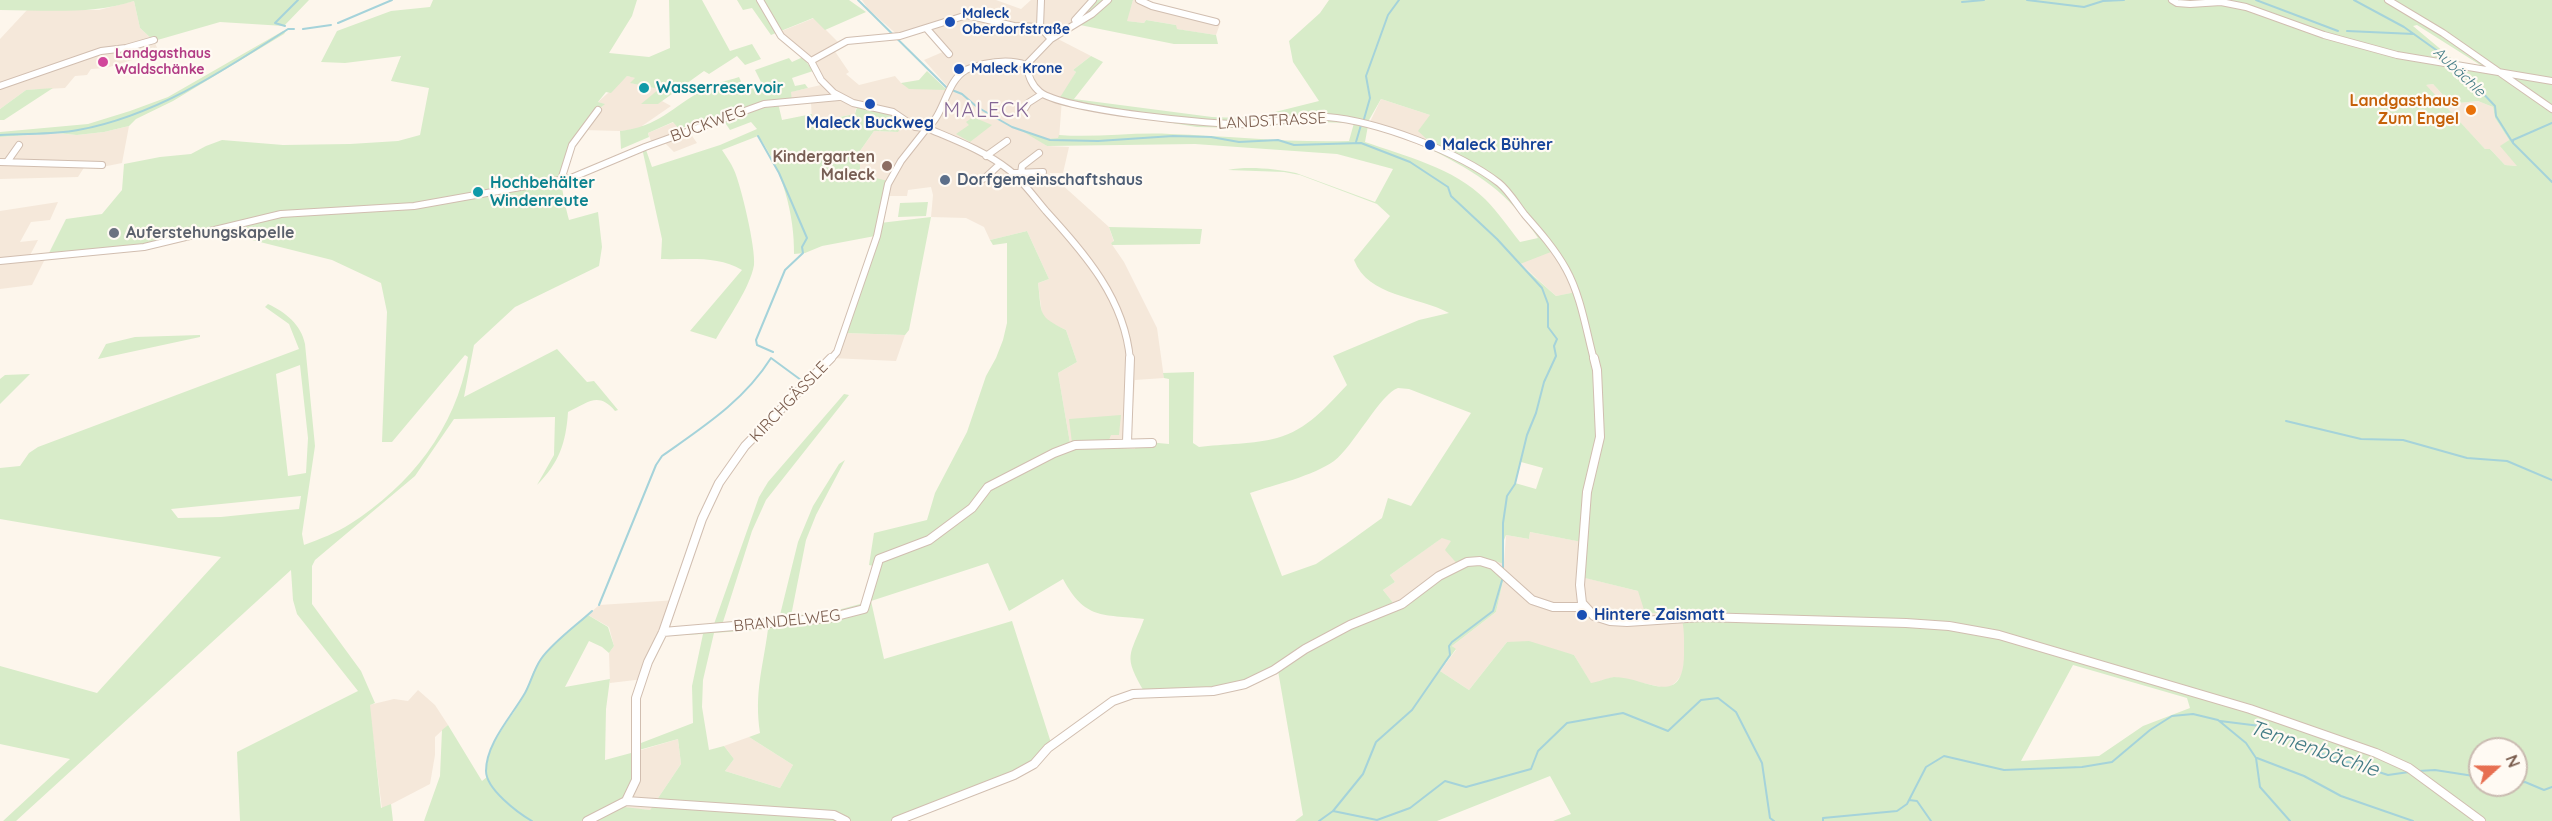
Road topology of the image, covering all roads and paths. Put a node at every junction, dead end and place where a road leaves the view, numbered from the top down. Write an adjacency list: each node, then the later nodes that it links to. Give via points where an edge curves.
1 (760, 0): 15 (street, via 782,36)
2 (1041, 0): 9 (street)
3 (1093, 0): 11 (street)
4 (1108, 0): 11 (street)
5 (1139, 0): 8 (street)
6 (2172, 0): 17 (street, via 2246,7 2324,35 2397,55)
7 (2388, 0): 17 (street)
8 (1216, 21)
9 (1040, 27): 10 (street, via 1014,26 967,15); 12 (street)
10 (927, 29): 14 (street); 15 (street, via 879,40 847,41)
11 (1069, 29): 12 (street)
12 (1051, 39): 16 (street)
13 (154, 40): 19 (street, via 86,55)
14 (949, 54)
15 (811, 61): 21 (street, via 821,80)
16 (1026, 65): 20 (street, via 1032,84); 25 (street, via 993,62 963,71 936,121)
17 (2501, 74): 18 (street); 24 (street)
18 (2552, 81)
19 (0, 86)
20 (1042, 94): 22 (street); 41 (street, LANDSTRASSE, via 1087,107 1192,122 1248,124 1325,117 1353,120 1429,146 1500,184 1567,271 1597,370 1600,437 1587,492 1580,585)
21 (839, 98): 25 (street, via 885,109 915,127); 36 (street, BUCKWEG, via 755,107 645,147 583,175)
22 (1025, 108)
23 (598, 110): 36 (street, via 572,145)
24 (2552, 110)
25 (927, 128): 29 (street); 42 (street, KIRCHGÄSSLE, via 888,184 877,236 837,352 745,446 719,483 702,519)
26 (1007, 141): 29 (street)
27 (19, 145): 30 (street)
28 (1040, 153): 35 (street, via 1022,166)
29 (986, 156): 31 (street)
30 (3, 162): 32 (street)
31 (1000, 164): 34 (street); 37 (street)
32 (102, 165)
33 (1044, 172): 35 (street)
34 (1012, 173): 35 (street); 39 (street, via 1074,242 1114,303 1127,334 1132,380)
35 (1021, 173)
36 (561, 180): 38 (street, BUCKWEG, via 414,206 281,214 144,247)
37 (978, 181)
38 (0, 261)
39 (1127, 442): 40 (street, BRANDELWEG); 42 (street, BRANDELWEG, via 1075,445 988,487 972,508 929,540 879,559 864,609 858,612 829,618)
40 (1152, 443)
41 (1584, 607): 46 (street, via 1553,606 1532,600 1492,565 1467,562 1439,576 1402,604 1350,625 1245,684 1213,691 1133,694 1113,701 1024,770); 47 (street, via 1594,616 1610,621 1679,618 1906,623 1975,630 2250,709 2376,753 2409,768)
42 (663, 632): 43 (street, KIRCHGÄSSLE, via 636,698 636,780)
43 (626, 801): 44 (street); 45 (street, via 834,815)
44 (587, 821)
45 (846, 821)
46 (896, 821)
47 (2481, 821)

